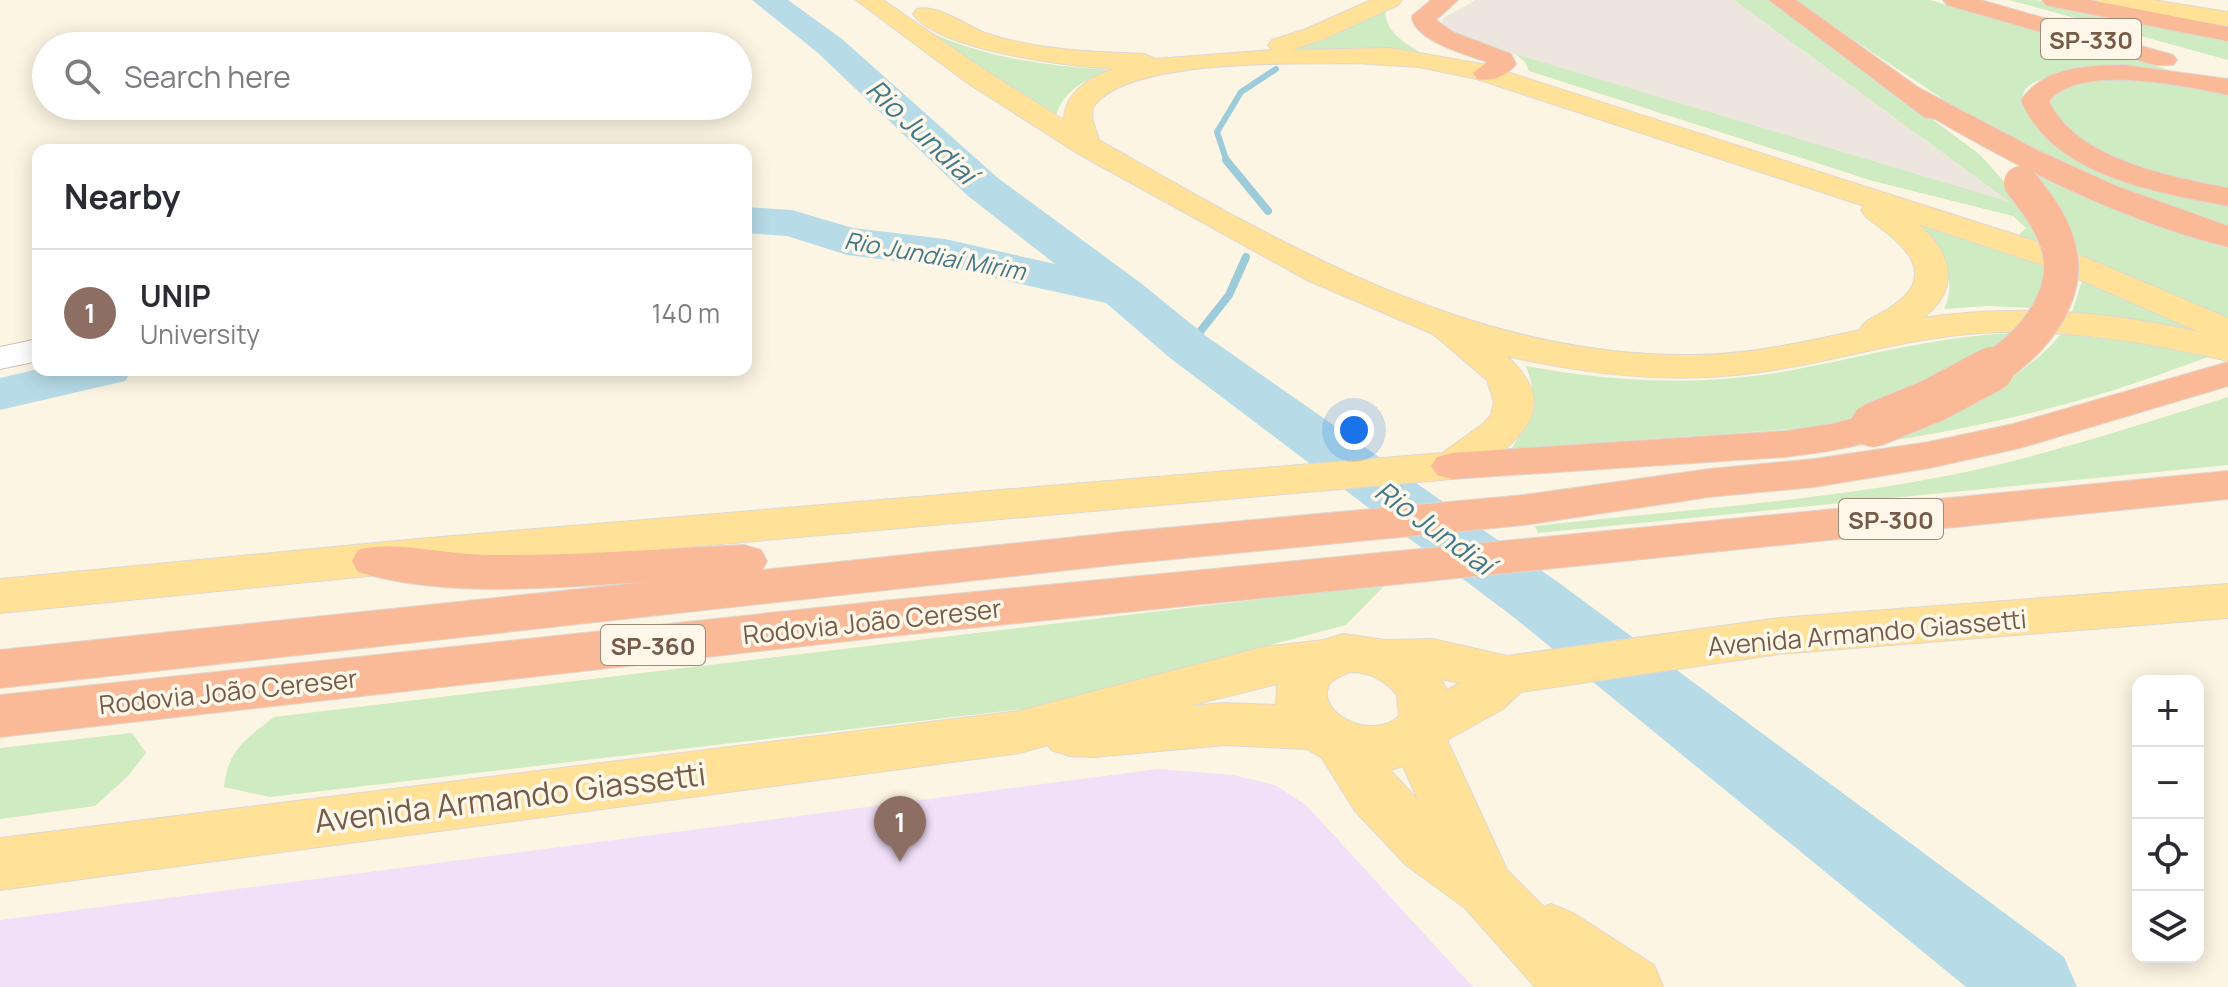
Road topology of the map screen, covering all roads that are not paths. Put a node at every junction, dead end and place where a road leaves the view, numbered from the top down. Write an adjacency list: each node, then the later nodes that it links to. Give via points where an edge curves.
1 (868, 0): 19 (main road)
2 (903, 0): 13 (main road, via 955,32 990,44 1068,57)
3 (1390, 0): 13 (main road, via 1298,40)
4 (1400, 0): 15 (main road, via 1394,15 1405,33)
5 (1446, 0): 15 (highway, via 1424,16 1424,23 1444,37 1502,59 1503,64)
6 (1781, 0): 18 (highway)
7 (1955, 0): 16 (highway, SP-330)
8 (1987, 0): 14 (highway, SP-330)
9 (2054, 0): 12 (highway)
10 (2109, 0): 11 (main road)
11 (2228, 19)
12 (2228, 34)
13 (1178, 62): 15 (main road, via 1351,55 1419,59); 19 (main road, via 1118,76 1089,93 1076,118)
14 (2228, 66)
15 (1477, 71): 20 (main road)
16 (2228, 78)
17 (2228, 87): 21 (highway, via 2157,76 2087,74 2060,79 2035,100 2047,126 2091,155 2158,181)
18 (1912, 94): 22 (highway, via 2056,172); 30 (highway, bridge, via 2021,183 2060,251 2053,305 2038,331 2009,358 1922,407 1837,436 1758,447)
19 (1087, 147): 23 (main road, via 1333,280)
20 (1826, 185): 24 (main road, via 2070,263); 25 (main road, via 1873,207 1902,229 1921,246 1934,279 1927,298 1897,321)
21 (2228, 197)
22 (2228, 237)
23 (1448, 329): 25 (main road, via 1579,359 1636,366 1742,365); 30 (main road, via 1495,364 1515,396 1511,417 1500,432)
24 (2228, 331)
25 (1842, 343): 26 (main road, via 2009,321 2131,330)
26 (2228, 350)
27 (32, 351): 28 (street)
28 (0, 358)
29 (2228, 374): 32 (highway, SP-300, via 2020,435 1929,455)
30 (1452, 466): 35 (main road)
31 (2228, 485): 34 (highway, SP-300)
32 (1524, 510): 33 (highway, Rodovia João Cereser / SP-360)
33 (1122, 548): 35 (highway, via 525,572 451,571); 40 (highway, Rodovia João Cereser / SP-360)
34 (1555, 553): 42 (highway, Rodovia João Cereser / SP-360)
35 (375, 561): 36 (main road)
36 (0, 596)
37 (2228, 601): 41 (main road, Avenida Armando Giassetti, via 1779,636)
38 (1323, 659): 39 (main road, via 1365,653); 44 (main road, Avenida Armando Giassetti, via 1263,666); 45 (main road, via 1301,682 1300,697 1305,713)
39 (1386, 659): 41 (main road, Avenida Armando Giassetti, via 1433,658); 43 (main road, via 1416,681 1425,696 1428,712)
40 (0, 669)
41 (1514, 674): 43 (main road, Avenida Armando Giassetti)
42 (0, 716)
43 (1420, 731): 45 (main road, via 1405,743 1371,750); 47 (main road)
44 (1019, 732): 45 (main road, Avenida Armando Giassetti, via 1094,736 1225,724); 46 (main road, Avenida Armando Giassetti)
45 (1329, 736): 47 (main road, via 1416,836)
46 (0, 864)
47 (1486, 889): 48 (main road); 49 (main road)
48 (1577, 987)
49 (1631, 987)

